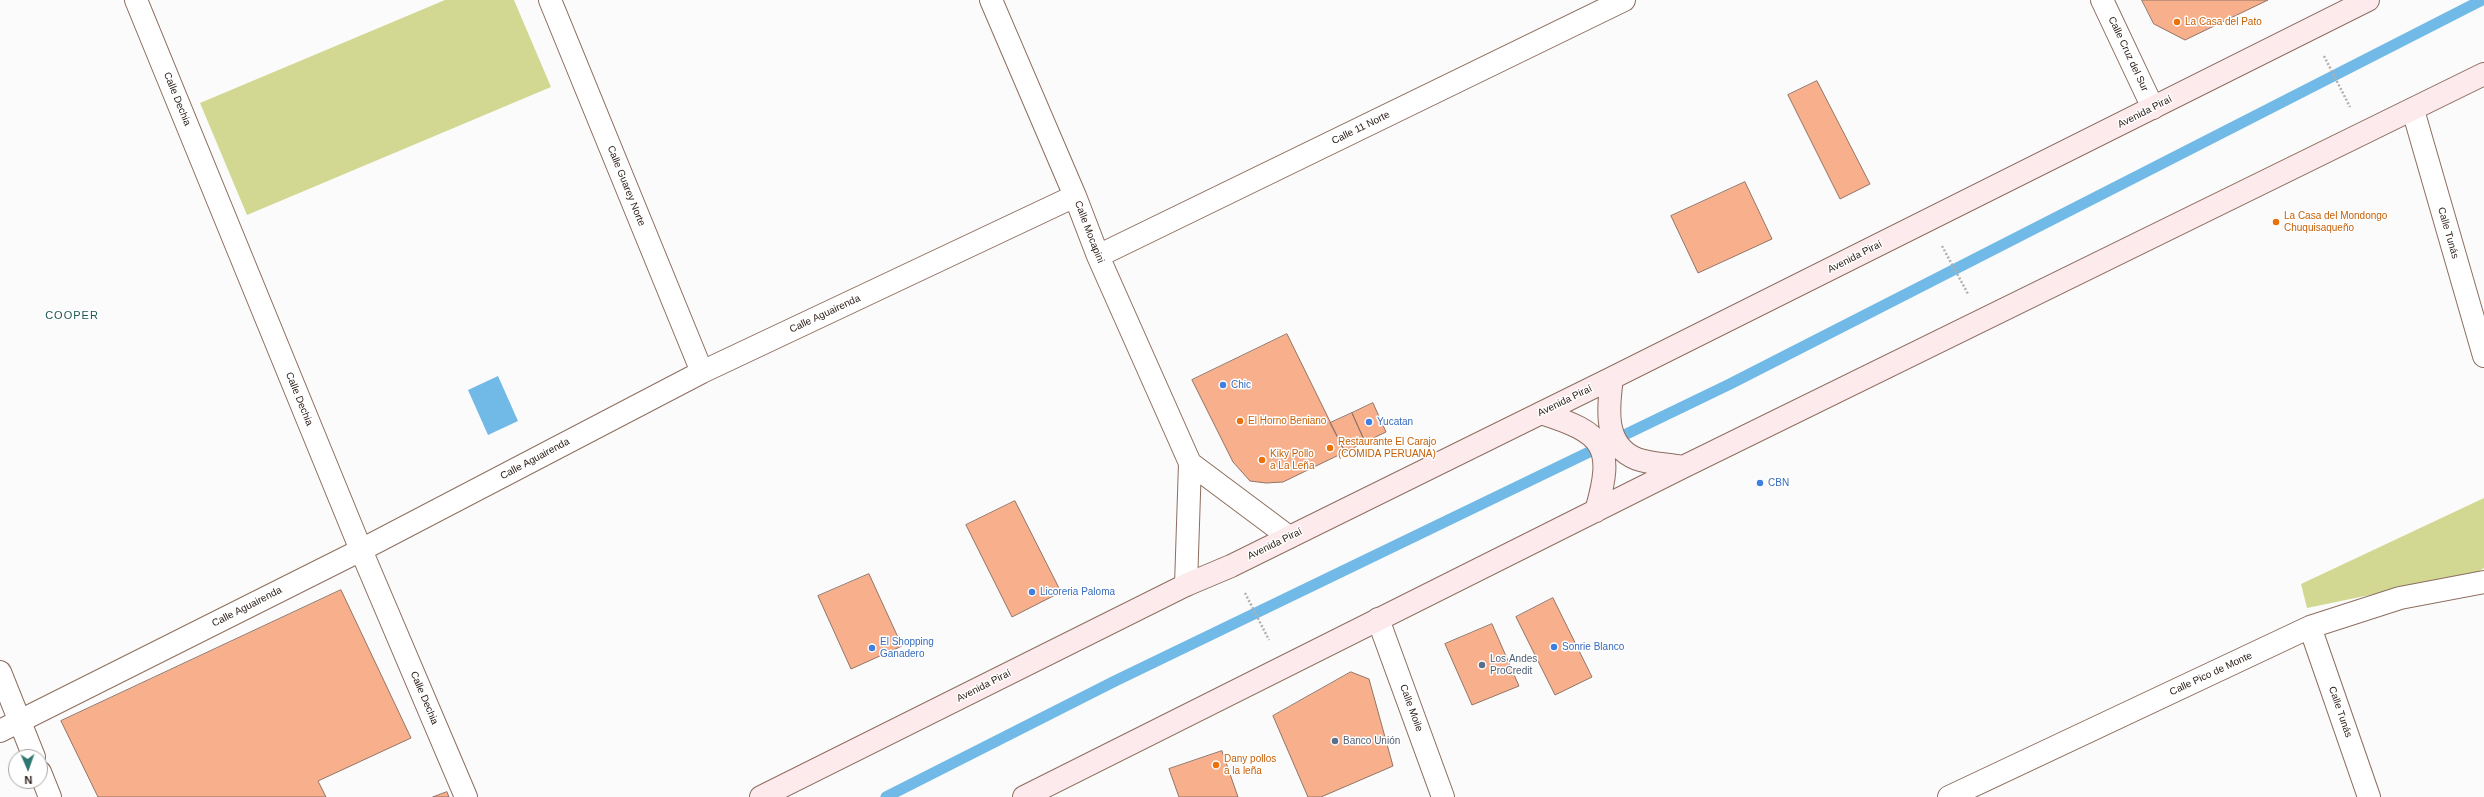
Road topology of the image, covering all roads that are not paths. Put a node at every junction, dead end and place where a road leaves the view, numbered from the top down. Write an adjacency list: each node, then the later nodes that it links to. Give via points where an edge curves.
1 (136, 0): 20 (street, Calle Dechia)
2 (550, 0): 13 (street, Calle Guarey Norte)
3 (992, 0): 10 (street, Calle Mocapini)
4 (1624, 0): 11 (street, Calle 11 Norte)
5 (2102, 0): 8 (street, Calle Cruz del Sur)
6 (2368, 0): 8 (main road, Avenida Piraí)
7 (2484, 74): 9 (main road)
8 (2153, 108): 14 (main road, Avenida Piraí)
9 (2413, 110): 12 (street, Calle Tunás); 17 (main road)
10 (1075, 196): 11 (street, Calle Mocapini); 13 (street, Calle Aguairenda)
11 (1098, 256): 16 (street, Calle Mocapini)
12 (2484, 356)
13 (702, 372): 20 (street, Calle Aguairenda)
14 (1612, 378): 15 (main road, Avenida Piraí); 17 (main road, via 1608,407 1610,428 1620,447 1637,458)
15 (1541, 413): 18 (main road, via 1586,430 1599,445 1606,464); 19 (main road, Avenida Piraí)
16 (1190, 463): 19 (street, Calle Mocapini); 22 (street, Calle Mocapini)
17 (1683, 467): 18 (main road)
18 (1596, 511): 23 (main road)
19 (1289, 537): 22 (main road, Avenida Piraí)
20 (361, 550): 26 (street, Calle Aguairenda); 29 (street, Calle Dechia)
21 (2484, 582): 24 (street, Calle Pico de Monte, via 2400,598)
22 (1186, 585): 30 (main road, Avenida Piraí)
23 (1378, 619): 31 (main road); 32 (street, Calle Moile)
24 (2310, 627): 33 (street, Calle Pico de Monte); 34 (street, Calle Tunás)
25 (0, 672): 26 (street)
26 (20, 722): 27 (street, Calle Aguairenda); 28 (street)
27 (0, 731)
28 (31, 749)
29 (466, 797)
30 (761, 797)
31 (1024, 797)
32 (1443, 797)
33 (1949, 797)
34 (2369, 797)

